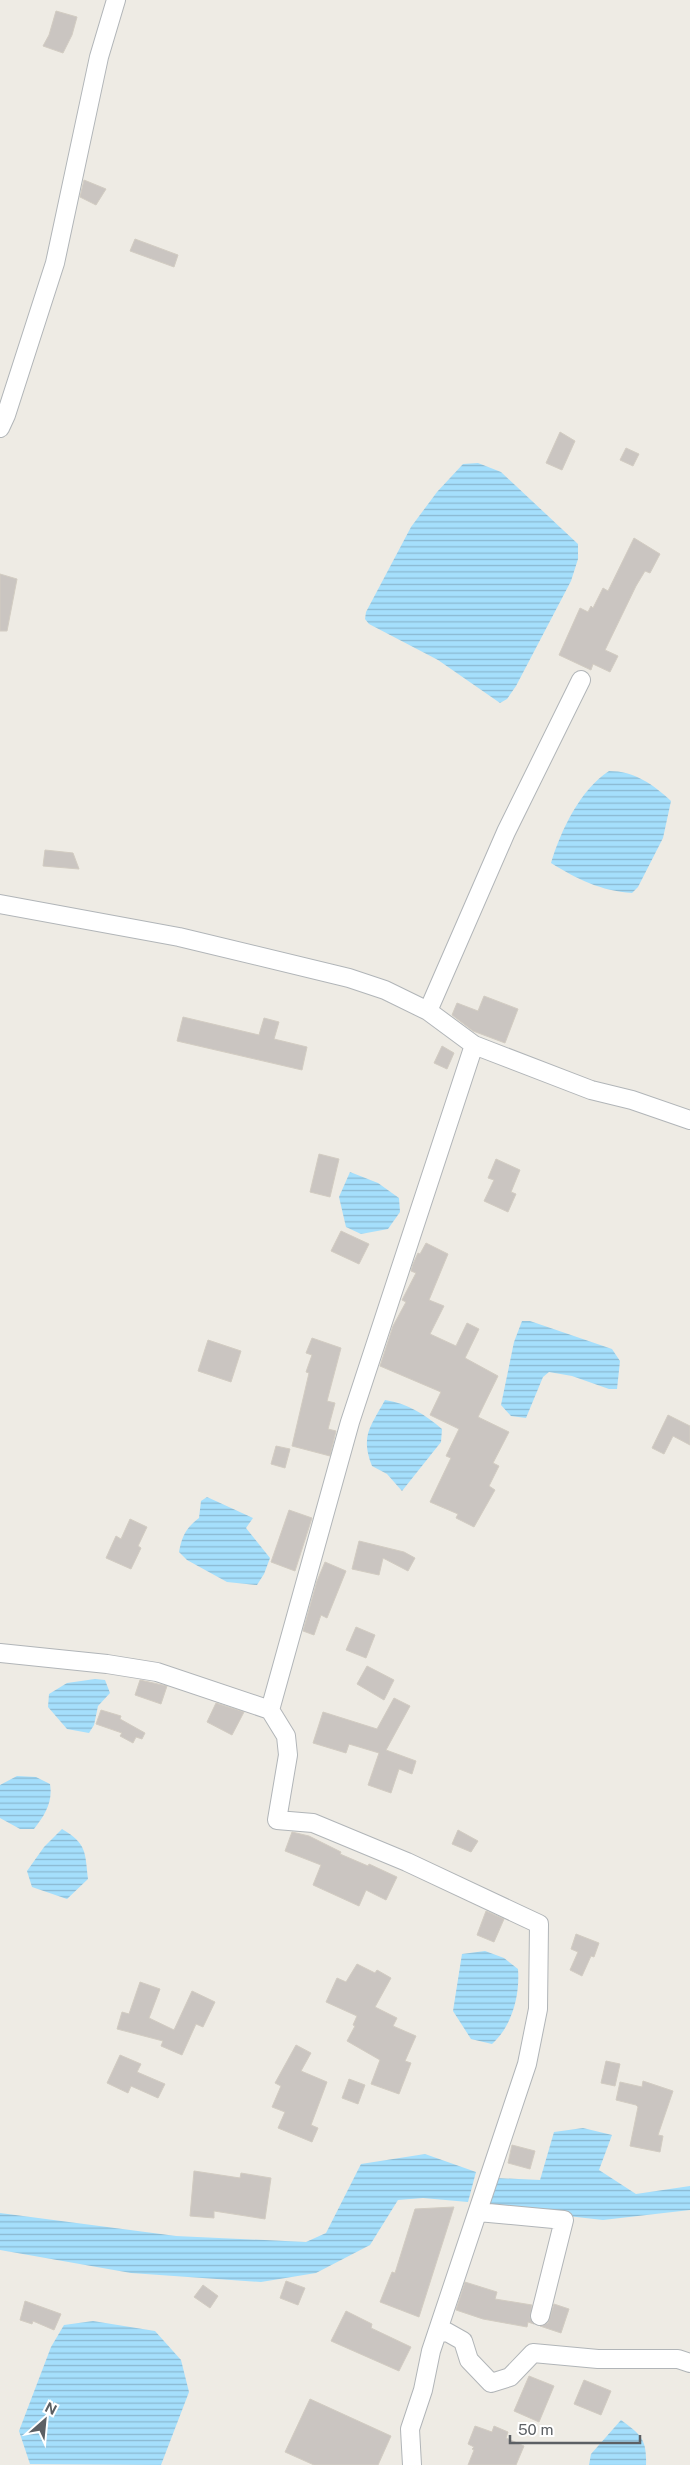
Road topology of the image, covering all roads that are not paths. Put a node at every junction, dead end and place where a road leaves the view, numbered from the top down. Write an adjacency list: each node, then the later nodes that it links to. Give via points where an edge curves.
1 (116, 0): 2 (street, via 98,57 54,263)
2 (0, 428)
3 (581, 680): 5 (street, via 506,832)
4 (0, 904): 5 (street, via 179,937 349,978 385,990)
5 (428, 1011): 6 (street)
6 (474, 1045): 7 (street, via 591,1090); 9 (street, via 350,1422)
7 (690, 1120)
8 (0, 1653): 9 (street, via 157,1672)
9 (270, 1710): 10 (street, via 286,1736 288,1755 277,1820 313,1823 407,1862 539,1924 538,2009 527,2064)
10 (478, 2212): 11 (street, via 564,2220); 12 (street)
11 (540, 2316)
12 (437, 2333): 13 (street, via 447,2332 463,2341 469,2360 491,2383 510,2377 533,2353 598,2359 678,2359); 14 (street, via 410,2429)
13 (690, 2363)
14 (412, 2465)

